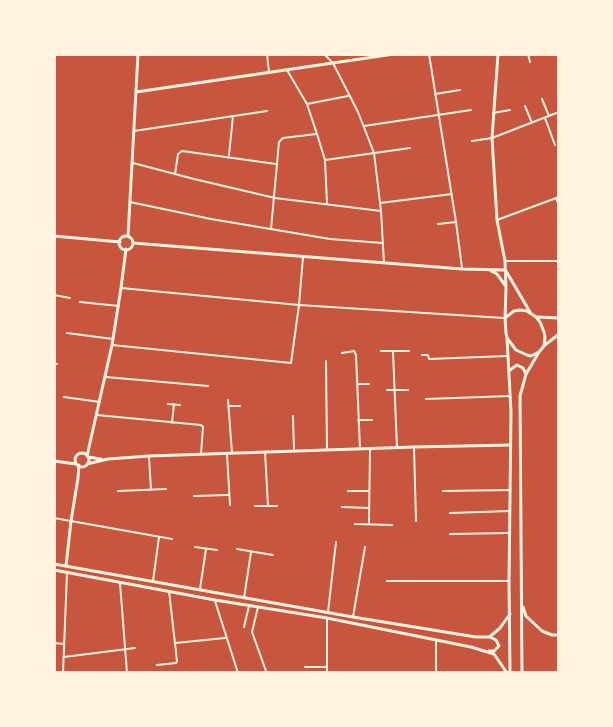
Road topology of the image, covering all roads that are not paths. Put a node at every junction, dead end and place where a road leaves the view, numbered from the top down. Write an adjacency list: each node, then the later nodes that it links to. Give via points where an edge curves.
1 (138, 54): 13 (main road)
2 (267, 54): 11 (street)
3 (324, 54): 9 (street)
4 (394, 54): 9 (main road)
5 (429, 54): 14 (street)
6 (498, 54): 23 (main road)
7 (528, 54): 8 (street)
8 (530, 62)
9 (333, 63): 10 (main road); 15 (street)
10 (286, 70): 11 (main road); 17 (street)
11 (269, 72): 13 (main road)
12 (460, 90): 14 (street)
13 (136, 92): 30 (main road)
14 (435, 94): 24 (street)
15 (349, 96): 17 (street); 29 (street)
16 (542, 99): 26 (street)
17 (307, 104): 31 (street)
18 (525, 106): 28 (street)
19 (471, 110): 24 (street)
20 (510, 110): 23 (street)
21 (267, 111): 25 (street)
22 (559, 112): 26 (street)
23 (493, 113): 32 (main road)
24 (438, 114): 29 (street); 42 (street)
25 (233, 116): 30 (street); 37 (street)
26 (549, 116): 27 (street)
27 (545, 118): 28 (street); 34 (street)
28 (532, 123): 32 (street)
29 (364, 126): 36 (street)
30 (134, 131): 39 (main road)
31 (317, 134): 38 (street); 40 (street, via 280,140)
32 (492, 138): 33 (street); 50 (main road)
33 (472, 141)
34 (555, 145)
35 (410, 148): 36 (street)
36 (374, 153): 38 (street); 46 (street)
37 (229, 157): 40 (street); 41 (street, via 182,151 178,154)
38 (325, 160): 47 (street)
39 (133, 163): 41 (street); 45 (main road)
40 (276, 164): 44 (street)
41 (176, 174): 44 (street)
42 (452, 194): 46 (street); 51 (street)
43 (558, 197): 48 (street); 50 (street)
44 (275, 198): 47 (street); 53 (street)
45 (130, 202): 53 (street); 55 (main road)
46 (380, 202): 49 (street)
47 (327, 204): 49 (street)
48 (559, 205)
49 (381, 211): 58 (street)
50 (497, 220): 61 (main road)
51 (456, 222): 52 (street); 64 (street)
52 (438, 224)
53 (271, 229): 58 (street)
54 (54, 236): 56 (main road)
55 (128, 236): 56 (main road); 57 (main road)
56 (120, 242): 59 (main road)
57 (133, 243): 59 (main road); 60 (main road)
58 (383, 243): 63 (street)
59 (126, 249): 67 (main road)
60 (303, 256): 63 (main road); 72 (street)
61 (505, 261): 62 (street); 66 (main road)
62 (559, 261)
63 (384, 263): 64 (main road)
64 (462, 269): 65 (main road)
65 (489, 270): 66 (main road); 68 (main road, via 501,277)
66 (505, 270): 68 (main road); 74 (main road)
67 (121, 288): 72 (street); 73 (main road)
68 (506, 288): 76 (main road)
69 (54, 296): 70 (street)
70 (70, 298)
71 (80, 303): 73 (street)
72 (299, 305): 76 (street); 82 (street, via 291,363)
73 (119, 306): 81 (main road)
74 (530, 312): 75 (main road); 76 (main road, via 514,311)
75 (536, 316): 77 (main road); 83 (main road, via 544,332)
76 (505, 318): 80 (main road)
77 (559, 318)
78 (67, 333): 81 (street)
79 (559, 334): 83 (main road)
80 (507, 338): 88 (main road, via 527,356); 90 (main road)
81 (113, 339): 82 (main road)
82 (112, 345): 94 (main road)
83 (544, 346): 88 (main road)
84 (381, 351): 87 (street)
85 (409, 351): 87 (street)
86 (342, 352): 95 (street, via 356,353)
87 (393, 352): 99 (street)
88 (539, 352): 93 (main road)
89 (422, 355): 90 (street, via 429,359)
90 (507, 356): 92 (main road)
91 (326, 361): 122 (street)
92 (509, 371): 93 (main road, via 518,365); 101 (main road)
93 (526, 374): 186 (main road, via 520,396)
94 (106, 376): 97 (street); 105 (main road)
95 (357, 384): 96 (street); 113 (street)
96 (369, 384)
97 (208, 386)
98 (387, 390): 99 (street)
99 (395, 390): 100 (street); 120 (street)
100 (408, 390)
101 (510, 396): 103 (street); 117 (main road)
102 (64, 397): 105 (street)
103 (426, 399)
104 (228, 400): 109 (street)
105 (100, 402): 111 (main road)
106 (168, 404): 107 (street)
107 (174, 404): 108 (street); 115 (street)
108 (180, 405)
109 (229, 406): 110 (street); 125 (street)
110 (240, 406)
111 (97, 415): 115 (street); 116 (main road)
112 (293, 416): 123 (street)
113 (358, 420): 114 (street); 121 (street)
114 (372, 420)
115 (172, 423): 127 (street, via 203,427)
116 (90, 442): 126 (main road); 129 (main road)
117 (510, 445): 118 (main road); 139 (main road)
118 (414, 447): 120 (main road); 156 (street)
119 (370, 448): 120 (main road); 121 (main road); 142 (street)
120 (397, 448)
121 (360, 449): 122 (main road)
122 (327, 450): 123 (main road)
123 (294, 451): 124 (main road)
124 (266, 452): 125 (main road); 148 (street)
125 (232, 453): 128 (main road)
126 (81, 454): 129 (main road); 131 (main road)
127 (201, 454): 128 (main road); 130 (main road)
128 (227, 454): 144 (street)
129 (88, 456): 132 (main road); 135 (main road)
130 (149, 456): 132 (main road); 138 (street)
131 (77, 457): 133 (main road); 134 (main road)
132 (108, 459): 135 (main road)
133 (54, 461): 134 (main road)
134 (78, 465): 135 (main road); 136 (main road)
135 (85, 465): 136 (main road)
136 (78, 478): 155 (main road)
137 (166, 489): 138 (street)
138 (151, 490): 140 (street)
139 (510, 490): 143 (street); 152 (main road)
140 (118, 491)
141 (348, 491): 142 (street)
142 (369, 491): 151 (street)
143 (443, 491)
144 (229, 495): 145 (street); 146 (street)
145 (194, 496)
146 (230, 504)
147 (255, 506): 148 (street)
148 (268, 506): 149 (street)
149 (277, 506)
150 (342, 507): 151 (street)
151 (369, 508): 158 (street)
152 (510, 511): 153 (street); 160 (main road)
153 (450, 513)
154 (54, 518): 155 (street)
155 (71, 521): 162 (street); 173 (main road)
156 (416, 521)
157 (355, 524): 158 (street)
158 (369, 524): 159 (street)
159 (392, 525)
160 (510, 533): 161 (street); 178 (main road)
161 (450, 534)
162 (159, 537): 163 (street); 177 (street)
163 (172, 539)
164 (336, 542): 189 (street)
165 (195, 547): 167 (street)
166 (365, 547): 191 (street)
167 (206, 549): 169 (street); 181 (street)
168 (237, 549): 170 (street)
169 (217, 550)
170 (251, 552): 171 (street); 184 (street)
171 (273, 555)
172 (54, 564): 173 (main road)
173 (66, 566): 177 (main road)
174 (54, 570): 175 (main road)
175 (67, 573): 179 (main road); 200 (street)
176 (387, 580): 178 (street)
177 (153, 581): 180 (main road)
178 (509, 581): 190 (main road)
179 (120, 582): 182 (main road); 201 (street)
180 (176, 585): 181 (main road); 183 (main road)
181 (200, 589): 184 (main road)
182 (169, 591): 183 (main road); 199 (street)
183 (174, 592): 185 (main road)
184 (244, 598): 189 (main road)
185 (215, 600): 187 (main road); 196 (street)
186 (521, 603): 194 (main road, via 533,624); 215 (main road)
187 (249, 606): 188 (main road); 193 (street)
188 (258, 607): 192 (main road); 208 (street, via 252,632)
189 (328, 612): 191 (main road)
190 (510, 614): 195 (main road); 214 (main road)
191 (353, 617): 195 (main road)
192 (327, 618): 197 (main road); 207 (street)
193 (244, 627)
194 (559, 635)
195 (489, 637): 203 (main road, via 496,639 499,646)
196 (226, 638): 199 (street); 211 (street)
197 (436, 640): 203 (main road); 213 (street)
198 (54, 642): 200 (street)
199 (175, 643): 205 (street, via 177,663)
200 (64, 644): 204 (street)
201 (126, 648): 202 (street); 204 (street); 210 (street)
202 (135, 648)
203 (487, 651): 214 (main road)
204 (64, 657): 209 (street)
205 (157, 665)
206 (305, 667): 207 (street)
207 (327, 667): 212 (street)
208 (266, 671)
209 (63, 673)
210 (127, 673)
211 (238, 673)
212 (327, 673)
213 (436, 673)
214 (509, 673)
215 (522, 673)

